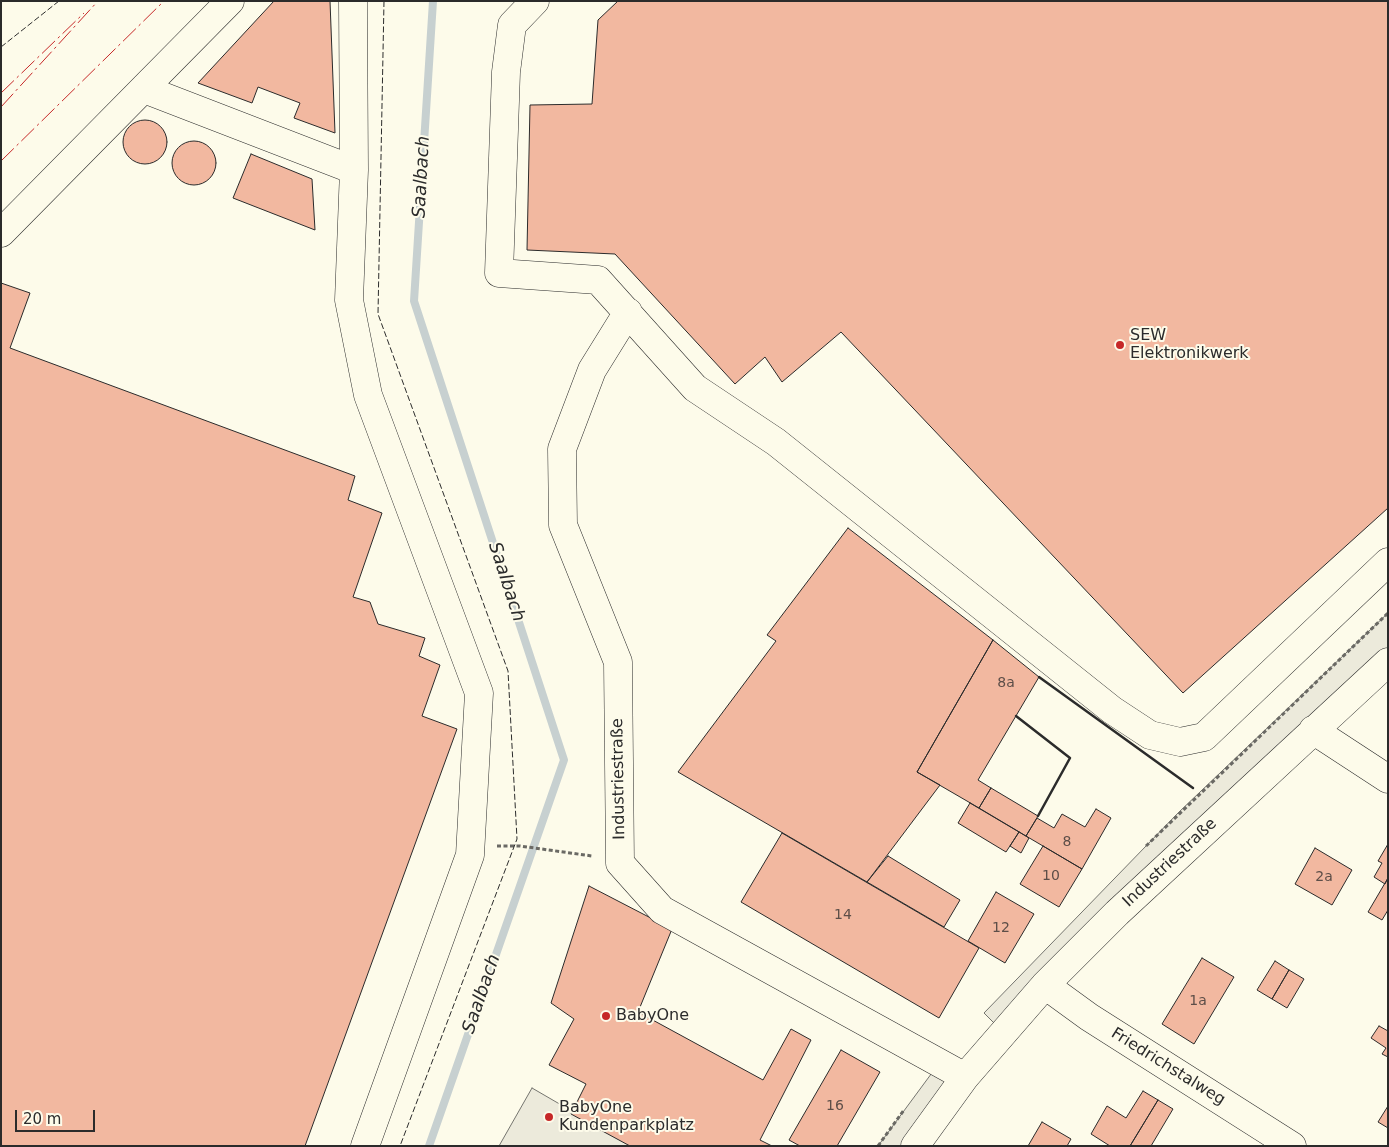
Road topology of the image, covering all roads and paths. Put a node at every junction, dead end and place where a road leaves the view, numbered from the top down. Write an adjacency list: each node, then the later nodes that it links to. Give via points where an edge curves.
1 (230, 1): 4 (street)
2 (353, 1): 5 (street)
3 (535, 1): 7 (street, via 512,25 506,72 499,274 598,280)
4 (144, 88): 5 (street); 6 (street)
5 (354, 170): 17 (street, via 349,300 368,395 479,692 470,855)
6 (1, 233)
7 (628, 312): 8 (street, via 695,388 776,442 1112,710 1150,735 1180,742 1204,737); 13 (street, Industriestraße, via 592,370 562,449 564,526 618,662)
8 (1388, 562)
9 (1388, 662): 10 (street, Industriestraße)
10 (1312, 730): 11 (street); 14 (street, Industriestraße)
11 (1388, 779)
12 (520, 846): 13 (path)
13 (620, 859): 15 (street, Industriestraße, via 620,864 662,910)
14 (1045, 985): 15 (street, Industriestraße); 18 (street, Friedrichstalweg, via 1089,1017)
15 (965, 1077): 16 (street, Industriestraße)
16 (921, 1144)
17 (364, 1146)
18 (1292, 1146)

